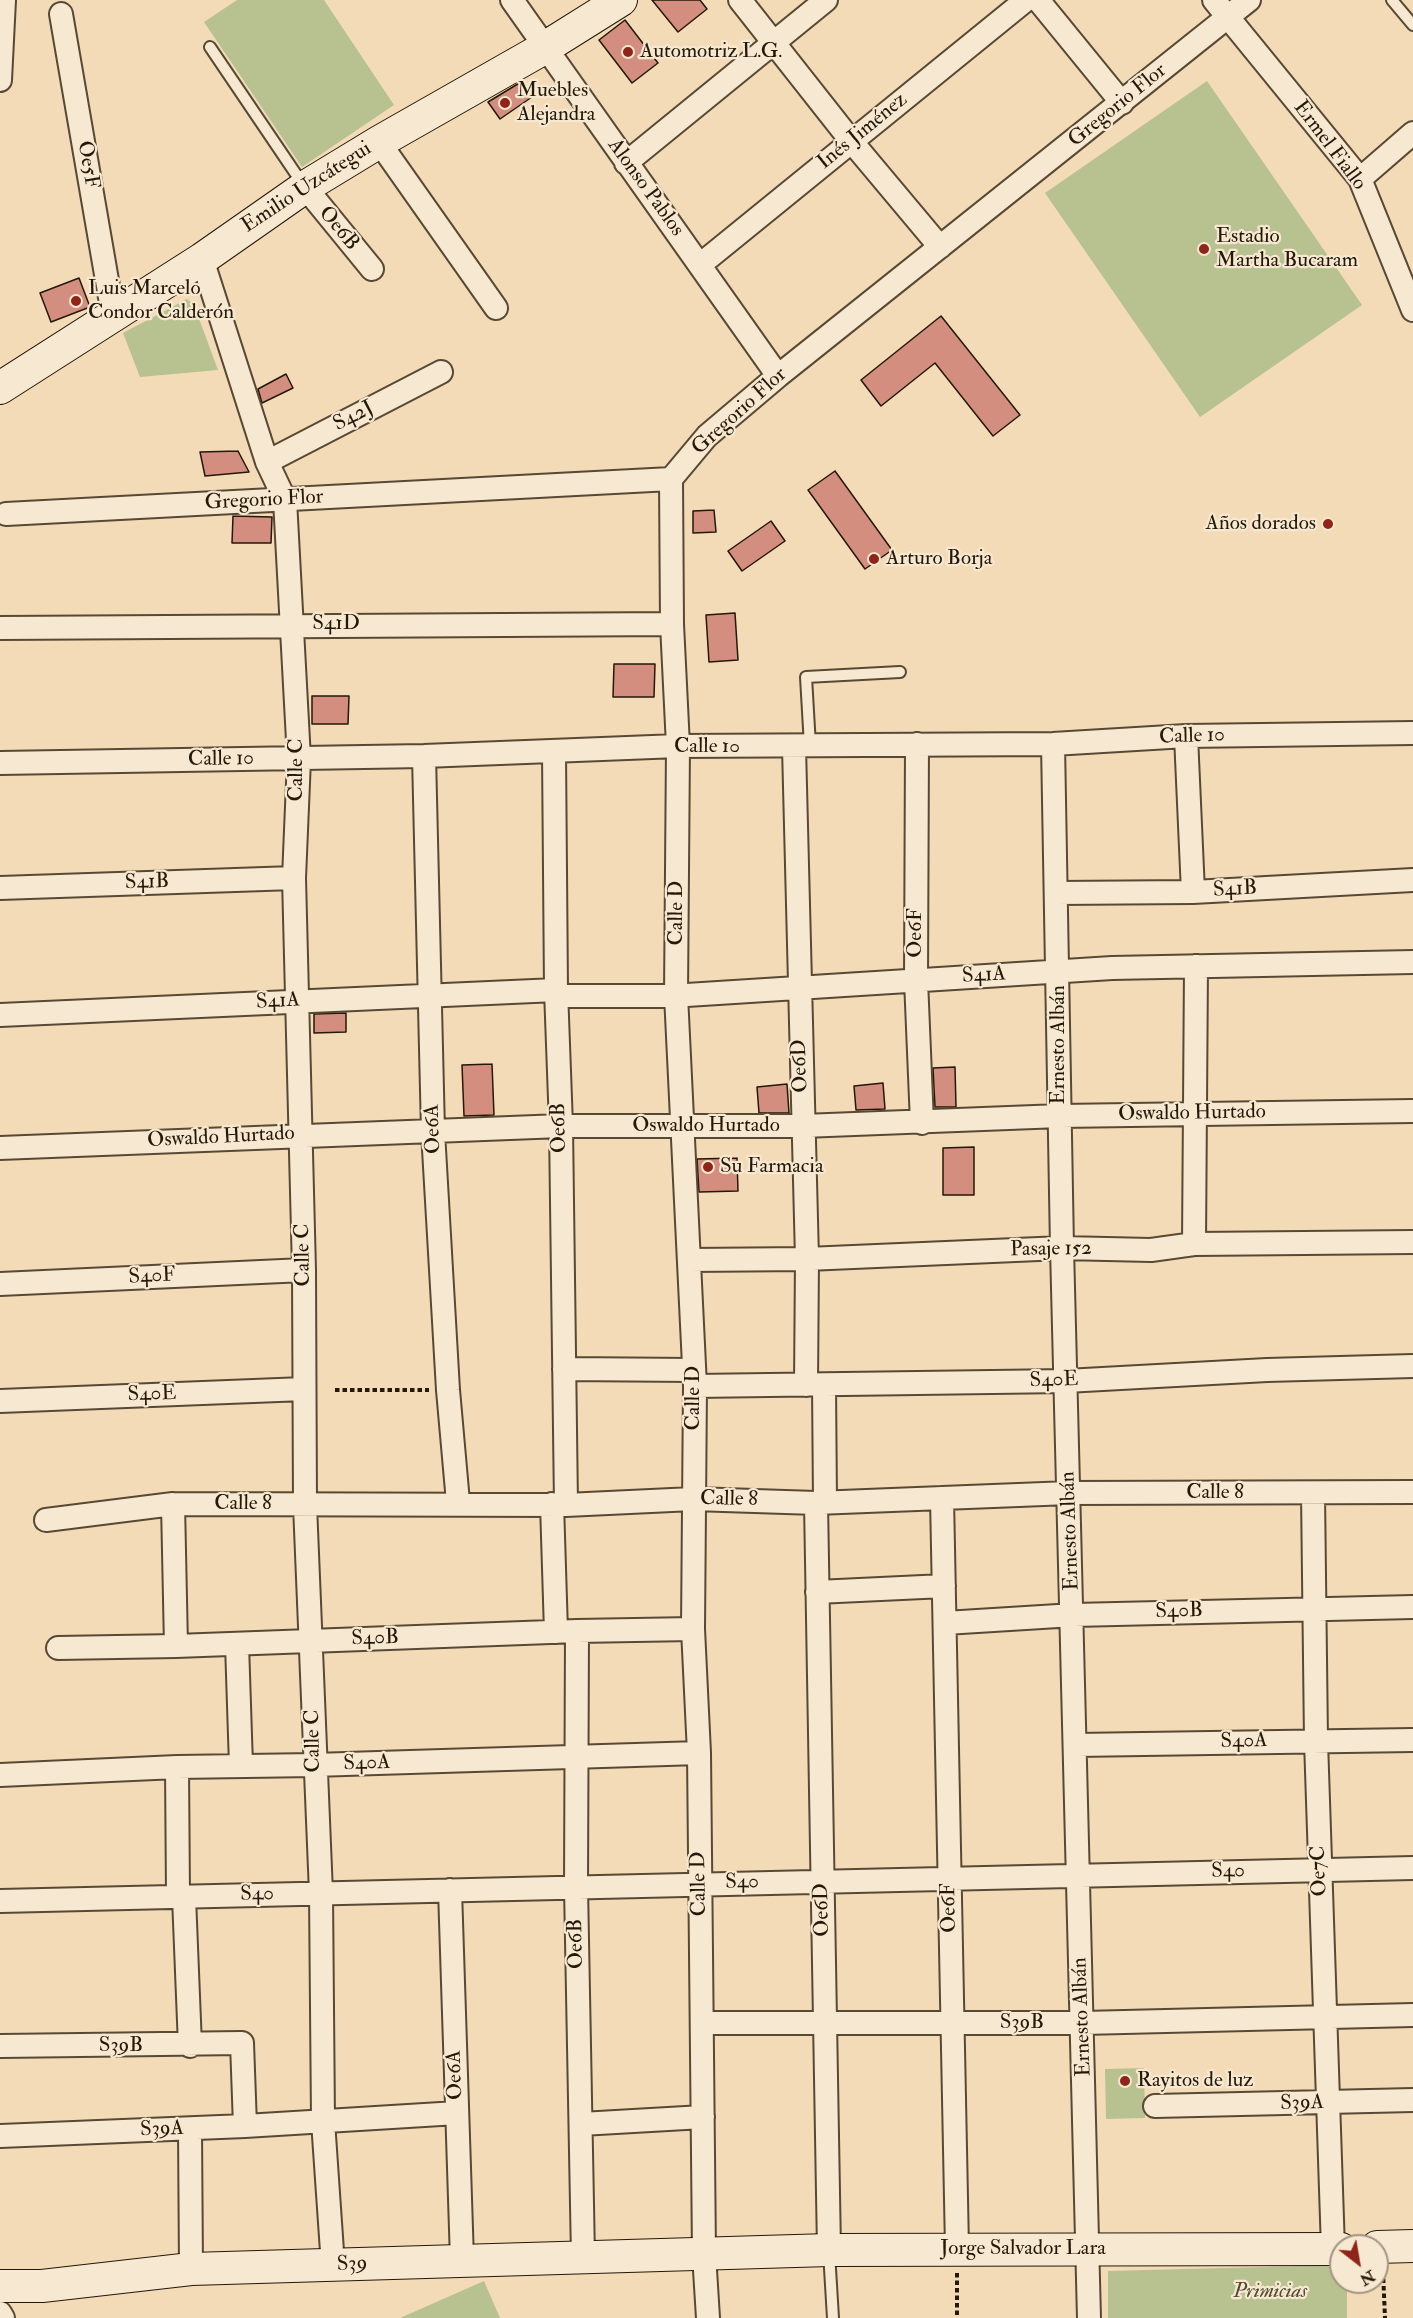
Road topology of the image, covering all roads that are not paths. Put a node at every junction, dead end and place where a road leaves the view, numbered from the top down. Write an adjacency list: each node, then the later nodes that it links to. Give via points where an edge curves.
1 (4, 0): 16 (street)
2 (512, 0): 15 (street, Alonso Pablos)
3 (621, 0): 15 (street, Emilio Uzcátegui)
4 (740, 0): 13 (street)
5 (826, 0): 13 (street)
6 (1026, 0): 19 (street, Inés Jiménez)
7 (1038, 0): 17 (street)
8 (1249, 0): 10 (street, Gregorio Flor)
9 (1392, 0): 12 (lane)
10 (1221, 9): 17 (street, Gregorio Flor); 22 (street, Ermel Fiallo)
11 (61, 14): 30 (street, Oe5F)
12 (1413, 25)
13 (773, 43): 19 (street); 21 (street)
14 (210, 47): 23 (lane)
15 (546, 47): 20 (street, Emilio Uzcátegui); 21 (street, Alonso Pablos)
16 (0, 80)
17 (1122, 103): 24 (street, Gregorio Flor)
18 (1413, 133): 22 (street)
19 (852, 141): 24 (street); 26 (street, Inés Jiménez)
20 (379, 142): 23 (street, Emilio Uzcátegui); 28 (street)
21 (626, 163): 26 (street, Alonso Pablos)
22 (1360, 179): 29 (street, Ermel Fiallo)
23 (305, 187): 25 (street, Emilio Uzcátegui); 27 (street, Oe6B)
24 (940, 247): 32 (street, Gregorio Flor)
25 (202, 259): 30 (street, Emilio Uzcátegui); 34 (street, Calle C)
26 (701, 264): 32 (street, Alonso Pablos)
27 (372, 269)
28 (496, 308)
29 (1413, 310)
30 (113, 315): 33 (street, Emilio Uzcátegui)
31 (441, 372): 34 (street, S42J)
32 (778, 376): 35 (street, Gregorio Flor, via 707,436)
33 (0, 388)
34 (267, 462): 36 (street, Calle C)
35 (671, 479): 36 (street, Gregorio Flor); 39 (street, Calle D)
36 (285, 500): 37 (street, Gregorio Flor); 38 (street, Calle C)
37 (6, 514)
38 (292, 624): 39 (street, S41D); 40 (street, S41D); 50 (street, Calle C)
39 (672, 624): 46 (street, Calle D)
40 (0, 628)
41 (900, 672): 47 (lane, via 806,677)
42 (1413, 733): 43 (street, Calle 10)
43 (1186, 736): 45 (street, Calle 10); 55 (street)
44 (917, 744): 45 (street, Calle 10); 47 (street, Calle 10); 60 (street, Oe6F)
45 (1053, 744): 56 (street, Ernesto Albán)
46 (678, 746): 47 (street, Calle 10); 48 (street, Calle 10); 64 (street, Calle D)
47 (802, 747): 61 (street, Oe6D)
48 (554, 752): 49 (street, Calle 10); 62 (street, Oe6B)
49 (424, 756): 50 (street, Calle 10); 63 (street, Oe6A)
50 (299, 759): 51 (street, Calle 10); 52 (street, Calle C)
51 (0, 763)
52 (294, 878): 54 (street, S41B); 65 (street, Calle C)
53 (1413, 880): 55 (street, S41B)
54 (0, 888)
55 (1193, 892): 56 (street, S41B)
56 (1056, 893): 59 (street, Ernesto Albán)
57 (1413, 962): 58 (street, S41A)
58 (1196, 966): 59 (street, S41A); 68 (street)
59 (1059, 973): 60 (street, S41A); 69 (street, Ernesto Albán)
60 (916, 980): 61 (street, S41A); 70 (street, Oe6F)
61 (799, 989): 64 (street, S41A); 73 (street, Oe6D)
62 (556, 993): 63 (street, S41A); 64 (street, S41A); 71 (street, Oe6B)
63 (430, 994): 65 (street, S41A); 74 (street, Oe6A)
64 (676, 995): 72 (street, Calle D)
65 (297, 1001): 66 (street, S41A); 75 (street, Calle C)
66 (0, 1015)
67 (1413, 1111): 68 (street, Oswaldo Hurtado)
68 (1194, 1114): 69 (street, Oswaldo Hurtado); 78 (street)
69 (1060, 1116): 70 (street, Oswaldo Hurtado); 79 (street, Ernesto Albán)
70 (922, 1123): 73 (street, Oswaldo Hurtado)
71 (561, 1126): 72 (street, Oswaldo Hurtado); 74 (street, Oswaldo Hurtado); 85 (street, Oe6B)
72 (682, 1126): 73 (street, Oswaldo Hurtado); 81 (street, Calle D)
73 (803, 1126): 80 (street, Oe6D)
74 (433, 1132): 75 (street, Oswaldo Hurtado); 97 (street, Oe6A)
75 (302, 1135): 76 (street, Oswaldo Hurtado); 82 (street, Calle C)
76 (0, 1148)
77 (1413, 1242): 78 (street, Pasaje 152)
78 (1194, 1244): 79 (street, Pasaje 152, via 1151,1250)
79 (1062, 1248): 80 (street, Pasaje 152); 87 (street, Ernesto Albán)
80 (807, 1259): 81 (street, Pasaje 152); 88 (street, Oe6D)
81 (689, 1260): 86 (street, Calle D)
82 (304, 1270): 83 (street, S40F); 89 (street, Calle C)
83 (0, 1284)
84 (1413, 1366): 87 (street, S40E)
85 (564, 1369): 86 (street, S40E); 100 (street, Oe6B)
86 (695, 1378): 88 (street, S40E); 95 (street, Calle D)
87 (1066, 1381): 88 (street, S40E); 92 (street, Ernesto Albán)
88 (815, 1385): 96 (street, Oe6D)
89 (304, 1389): 90 (street, S40E); 99 (street, Calle C)
90 (0, 1401)
91 (1413, 1492): 93 (street, Calle 8)
92 (1069, 1493): 93 (street, Calle 8); 94 (street, Calle 8); 106 (street, Ernesto Albán)
93 (1313, 1493): 105 (street, Oe7C)
94 (942, 1498): 96 (street, Calle 8); 102 (street, Oe6F)
95 (693, 1499): 96 (street, Calle 8); 100 (street, Calle 8); 108 (street, Calle D)
96 (820, 1502): 103 (street, Oe6D)
97 (458, 1503): 99 (street, Calle 8); 100 (street, Calle 8)
98 (172, 1504): 99 (street, Calle 8); 101 (street, Calle 8); 112 (street)
99 (305, 1504): 110 (street, Calle C)
100 (559, 1504): 109 (street, Oe6B)
101 (46, 1520)
102 (944, 1586): 103 (street); 107 (street, Oe6F)
103 (817, 1592): 127 (street, Oe6D)
104 (1413, 1607): 105 (street, S40B)
105 (1316, 1608): 106 (street, S40B); 115 (street, Oe7C)
106 (1074, 1615): 107 (street, S40B); 116 (street, Ernesto Albán)
107 (945, 1623): 126 (street, Oe6F)
108 (693, 1629): 109 (street, S40B); 117 (street, Calle D)
109 (567, 1631): 110 (street, S40B); 118 (street, Oe6B)
110 (312, 1642): 111 (street, S40B); 119 (street, Calle C)
111 (237, 1644): 112 (street, S40B); 120 (street)
112 (176, 1646): 113 (street, S40B)
113 (58, 1648)
114 (1413, 1740): 115 (street, S40A)
115 (1316, 1741): 116 (street, S40A); 124 (street, Oe7C)
116 (1076, 1745): 125 (street, Ernesto Albán)
117 (699, 1752): 118 (street, S40A); 128 (street, Calle D)
118 (578, 1757): 119 (street, S40A); 129 (street, Oe6B)
119 (314, 1765): 120 (street, S40A); 131 (street, Calle C)
120 (241, 1766): 121 (street, S40A)
121 (177, 1767): 122 (street, S40A); 132 (street)
122 (0, 1775)
123 (1413, 1868): 124 (street, S40)
124 (1320, 1870): 125 (street, S40); 135 (street, Oe7C)
125 (1079, 1875): 126 (street, S40); 138 (street, Ernesto Albán)
126 (950, 1878): 127 (street, S40); 137 (street, Oe6F)
127 (823, 1881): 128 (street, S40); 136 (street, Oe6D)
128 (700, 1884): 129 (street, S40); 139 (street, Calle D)
129 (576, 1887): 130 (street, S40); 148 (street, Oe6B)
130 (450, 1890): 131 (street, S40); 145 (street, Oe6A)
131 (321, 1893): 132 (street, S40); 147 (street, Calle C)
132 (181, 1896): 133 (street, S40); 141 (street)
133 (0, 1901)
134 (1413, 2015): 135 (street, S39B)
135 (1326, 2019): 138 (street, S39B); 143 (street, Oe7C)
136 (825, 2023): 137 (street, S39B); 139 (street, S39B); 157 (street, Oe6D)
137 (952, 2023): 138 (street, S39B); 155 (street, Oe6F)
138 (1083, 2023): 158 (street, Ernesto Albán)
139 (702, 2024): 146 (street, Calle D)
140 (0, 2046): 141 (street, S39B)
141 (190, 2046): 149 (street, S39B, via 242,2043)
142 (1413, 2100): 143 (street, S39A)
143 (1328, 2103): 144 (street, S39A); 152 (street, Oe7C)
144 (1155, 2106)
145 (457, 2113): 147 (street, S39A); 161 (street, Oe6A)
146 (703, 2116): 148 (street); 159 (street, Calle D)
147 (323, 2121): 149 (street, S39A); 162 (street, Calle C)
148 (581, 2124): 160 (street, Oe6B)
149 (245, 2126): 150 (street, S39A)
150 (190, 2129): 151 (street, S39A); 163 (street)
151 (0, 2136)
152 (1336, 2234)
153 (1413, 2246): 154 (street)
154 (1389, 2247)
155 (957, 2248): 157 (street, Jorge Salvador Lara); 158 (street, Jorge Salvador Lara)
156 (1329, 2249): 158 (street, Jorge Salvador Lara)
157 (829, 2250): 159 (street, Jorge Salvador Lara); 168 (lane, Oe6D)
158 (1089, 2250): 169 (street, Ernesto Albán)
159 (704, 2254): 160 (street, S39); 167 (street, Calle D)
160 (584, 2257): 161 (street, S39)
161 (462, 2260): 162 (street, S39)
162 (333, 2266): 163 (street, S39)
163 (191, 2269): 164 (street, S39, via 42,2286)
164 (0, 2286)
165 (0, 2313): 166 (street)
166 (3, 2318)
167 (708, 2318)
168 (833, 2318)
169 (1089, 2318)

